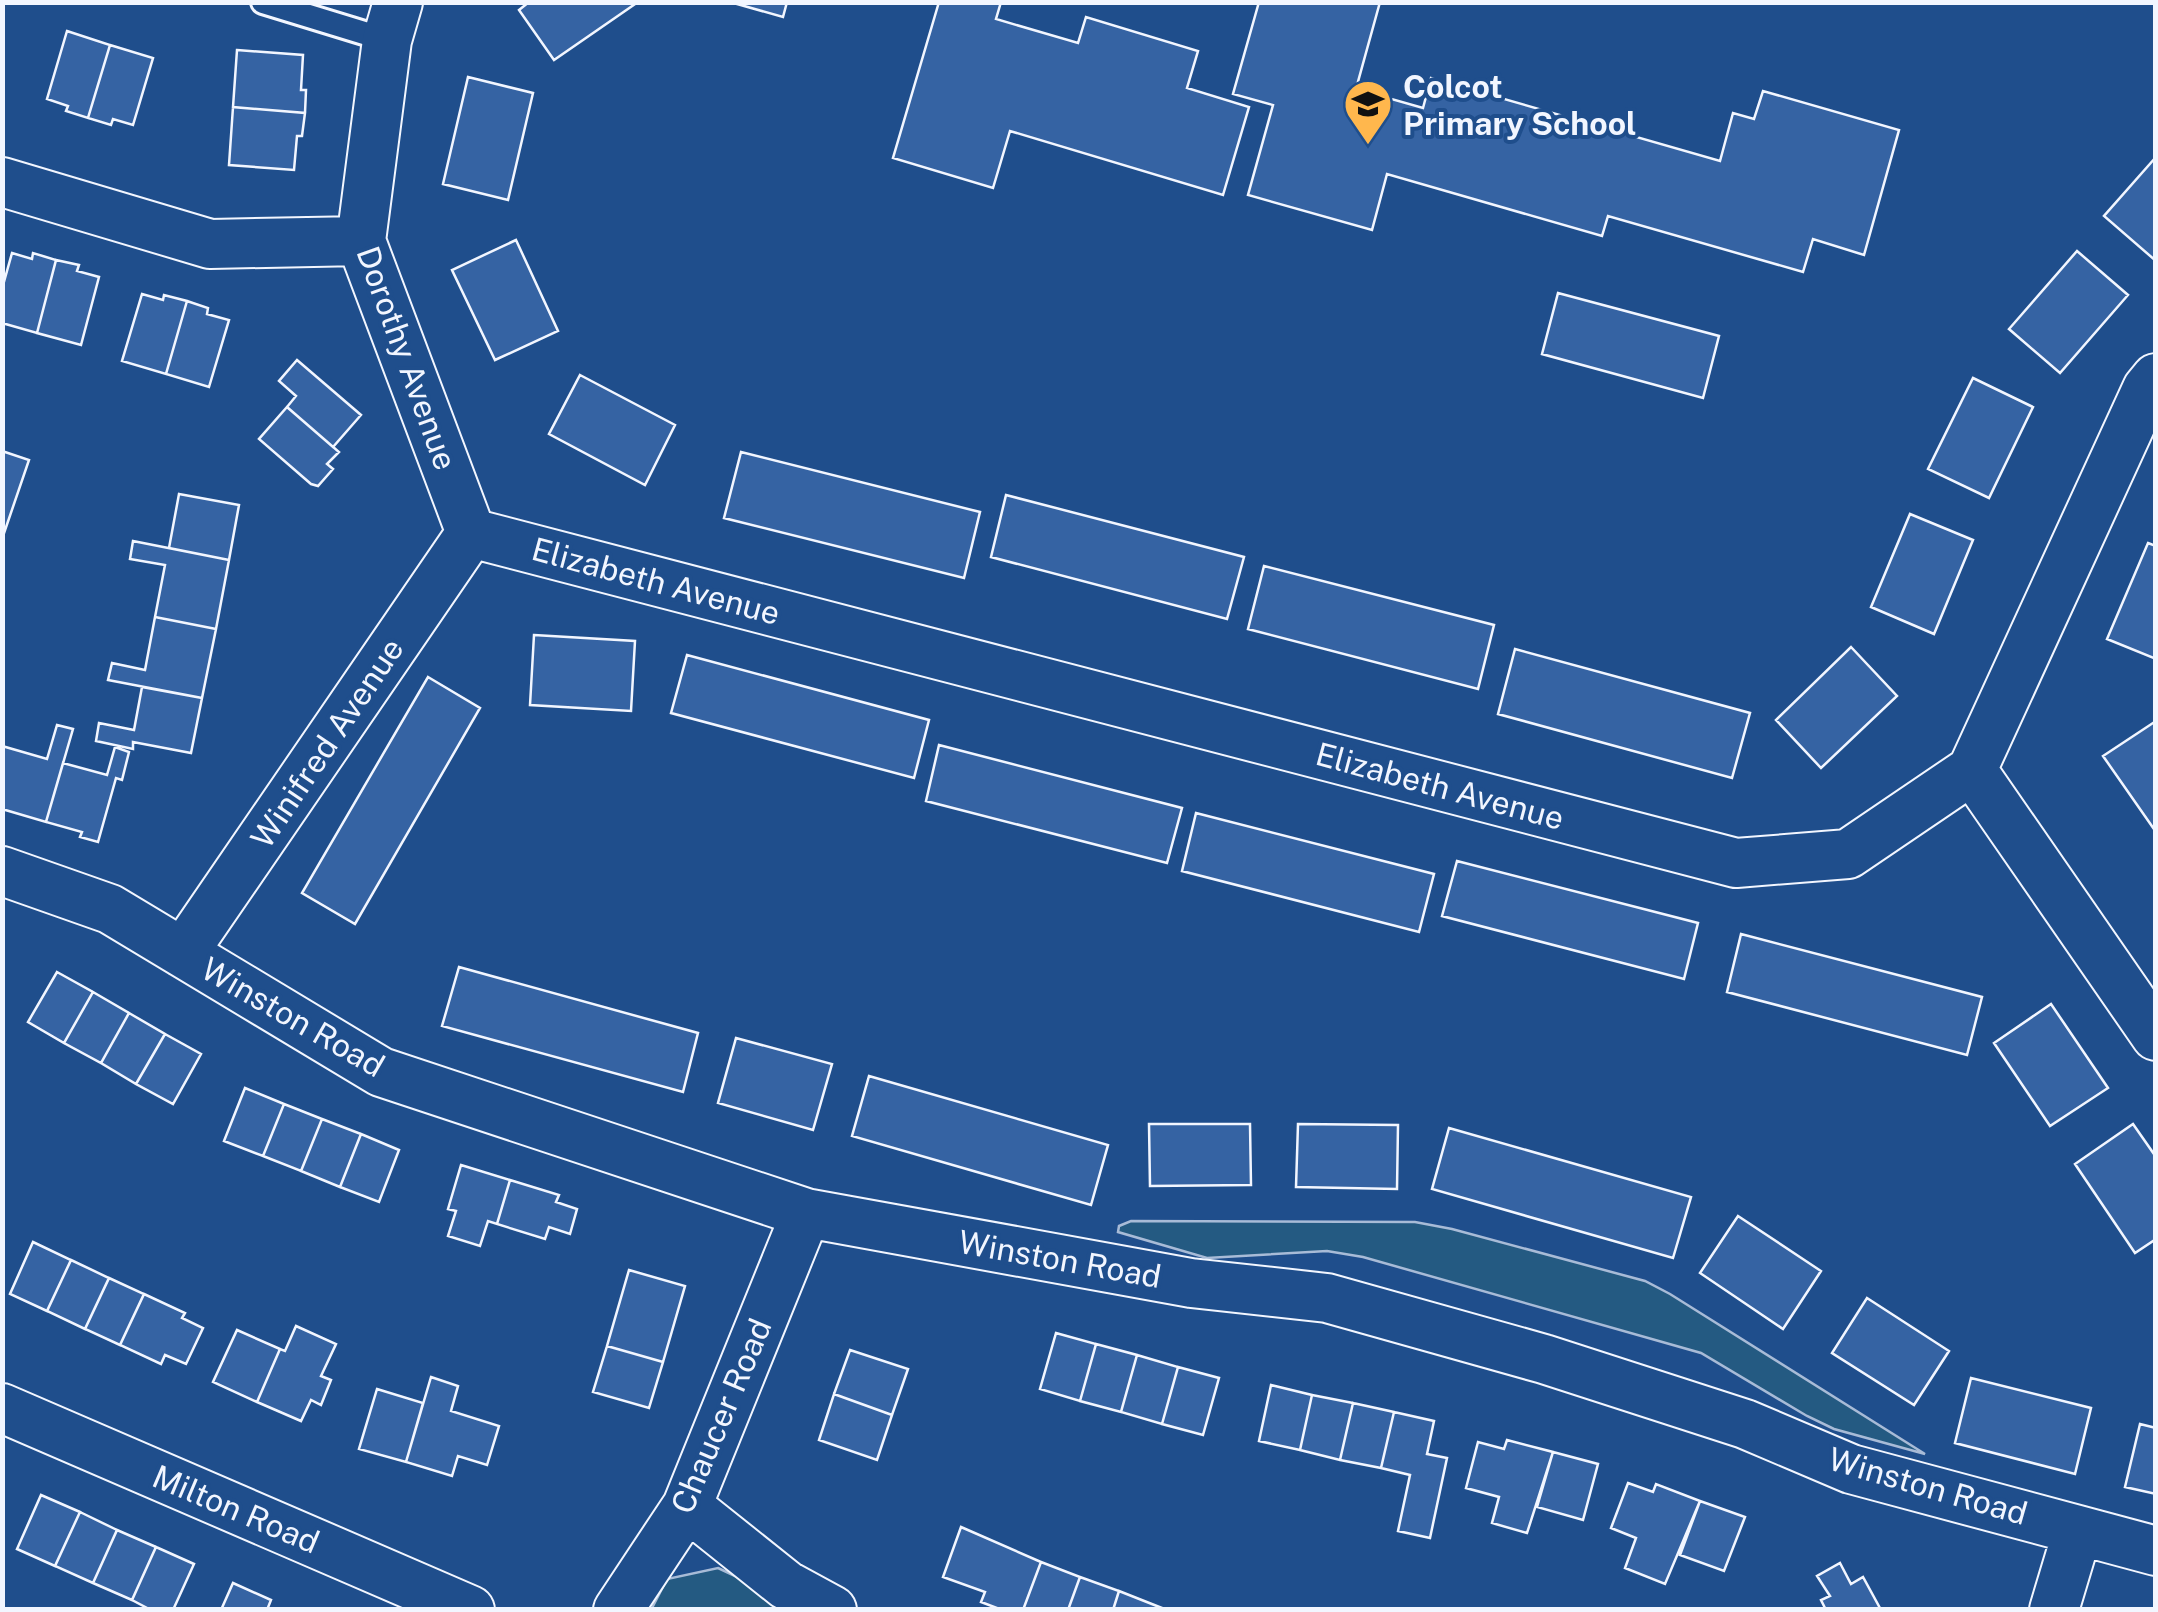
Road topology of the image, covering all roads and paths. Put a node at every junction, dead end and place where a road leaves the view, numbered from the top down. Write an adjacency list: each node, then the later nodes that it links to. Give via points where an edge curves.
1 (264, 2): 2 (lane)
2 (393, 21): 4 (street, Dorothy Avenue)
3 (2, 182): 4 (street, via 210,244)
4 (361, 241): 6 (street, Dorothy Avenue)
5 (2156, 378): 7 (street)
6 (472, 533): 7 (street, Elizabeth Avenue, via 1736,863 1848,854); 9 (street, Winifred Avenue)
7 (1972, 770): 10 (street)
8 (2, 871): 9 (street, Winston Road, via 110,909)
9 (183, 953): 11 (street, Winston Road, via 382,1072)
10 (2156, 1036)
11 (806, 1213): 13 (street, Chaucer Road); 14 (street, Winston Road, via 1190,1283 1327,1298 1745,1424 1852,1469)
12 (2, 1408): 16 (street, Milton Road)
13 (687, 1506): 17 (street, Chaucer Road); 18 (street, via 786,1585)
14 (2078, 1530): 15 (street, Winston Road); 19 (street)
15 (2156, 1551)
16 (470, 1610)
17 (618, 1610)
18 (832, 1610)
19 (2054, 1610)

